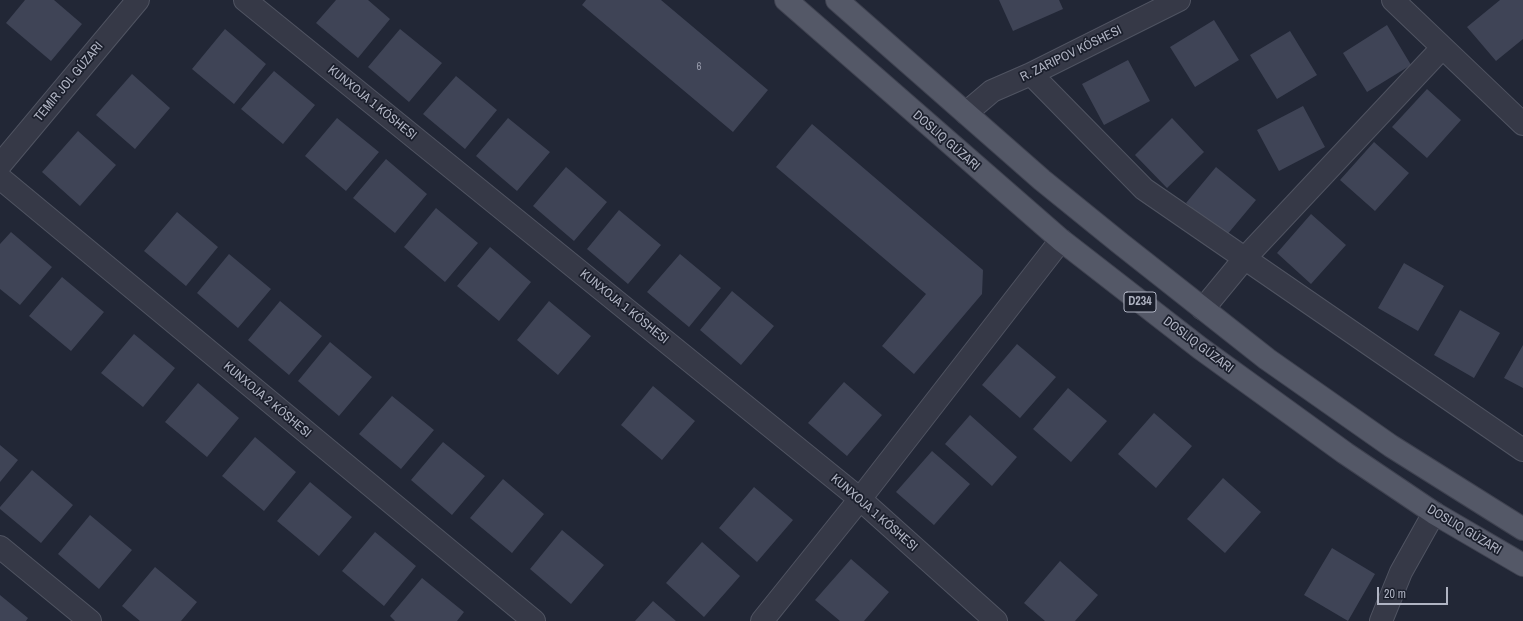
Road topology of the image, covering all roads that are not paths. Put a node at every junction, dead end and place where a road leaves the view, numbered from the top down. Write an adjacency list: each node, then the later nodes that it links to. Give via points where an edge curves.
1 (138, 0): 11 (street)
2 (245, 0): 17 (street, KUNXOJA 1 KÓSHESI)
3 (786, 0): 13 (main road, D234)
4 (837, 0): 9 (main road, D234)
5 (1179, 0): 8 (street, R. ZARIPOV KÓSHESI)
6 (1393, 0): 7 (street)
7 (1442, 48): 10 (street); 14 (street)
8 (1030, 74): 9 (street, R. ZARIPOV KÓSHESI, via 992,91); 14 (street, via 1144,189)
9 (966, 113): 15 (main road, D234, via 1054,190)
10 (1523, 124)
11 (0, 165)
12 (0, 178): 23 (street, KUNXOJA 2 KÓSHESI)
13 (1060, 240): 17 (street); 18 (main road, D234, via 1344,453)
14 (1245, 258): 15 (street); 16 (street)
15 (1204, 309): 19 (main road, D234, via 1267,359 1391,446)
16 (1523, 450)
17 (860, 499): 24 (street); 25 (street, KUNXOJA 1 KÓSHESI)
18 (1434, 513): 21 (main road, D234); 26 (street, via 1401,572)
19 (1523, 530)
20 (0, 547): 22 (street)
21 (1523, 565)
22 (90, 621)
23 (534, 621)
24 (762, 621)
25 (996, 621)
26 (1381, 621)

